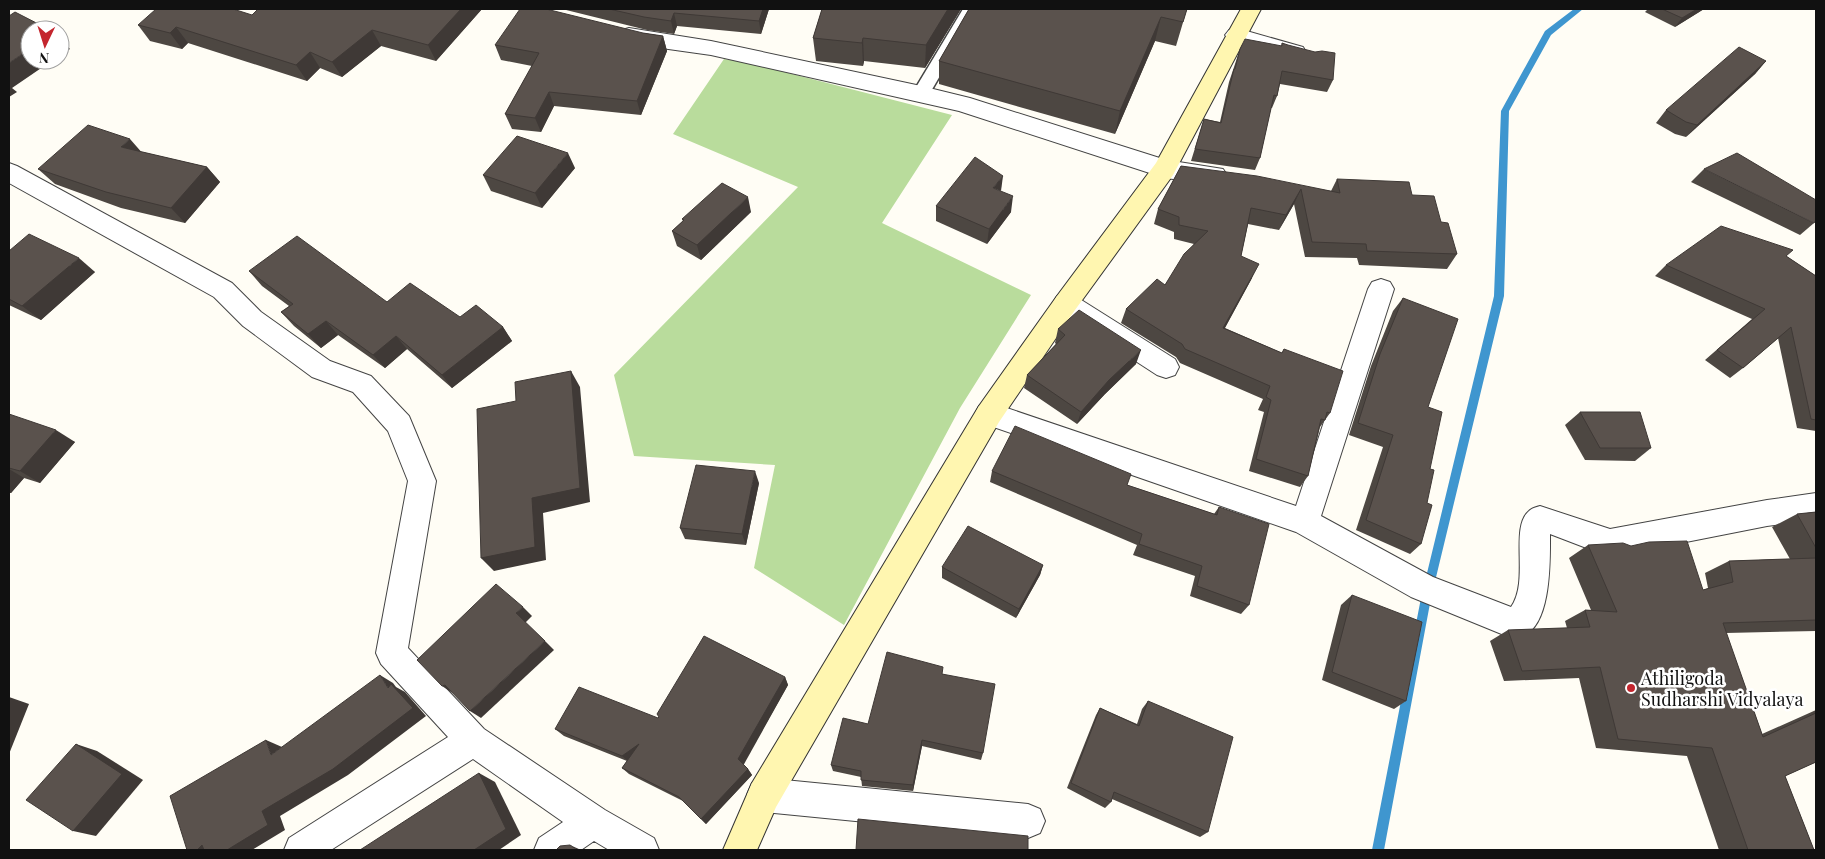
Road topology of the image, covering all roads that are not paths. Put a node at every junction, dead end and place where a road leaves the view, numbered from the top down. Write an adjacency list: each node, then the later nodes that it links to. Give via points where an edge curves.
1 (971, 9): 6 (lane)
2 (1251, 9): 4 (street)
3 (610, 30): 6 (street, via 646,39 711,48)
4 (1236, 35): 5 (street); 7 (street)
5 (1310, 56)
6 (921, 94): 7 (street)
7 (1165, 169): 9 (street); 11 (street)
8 (9, 172): 16 (street, via 223,290 252,319 321,368 362,384 399,424 422,481 392,653)
9 (1240, 179)
10 (1381, 289): 15 (street)
11 (1066, 303): 12 (street); 13 (street)
12 (1166, 367)
13 (989, 414): 15 (street); 17 (street)
14 (1816, 506): 15 (street, via 1610,542 1540,519 1535,526 1533,598 1526,615 1518,623 1422,587)
15 (1305, 522)
16 (473, 740): 19 (street); 20 (street)
17 (764, 795): 18 (street); 23 (street)
18 (1028, 821)
19 (593, 822): 21 (street); 22 (street)
20 (301, 850)
21 (551, 850)
22 (642, 850)
23 (740, 850)

